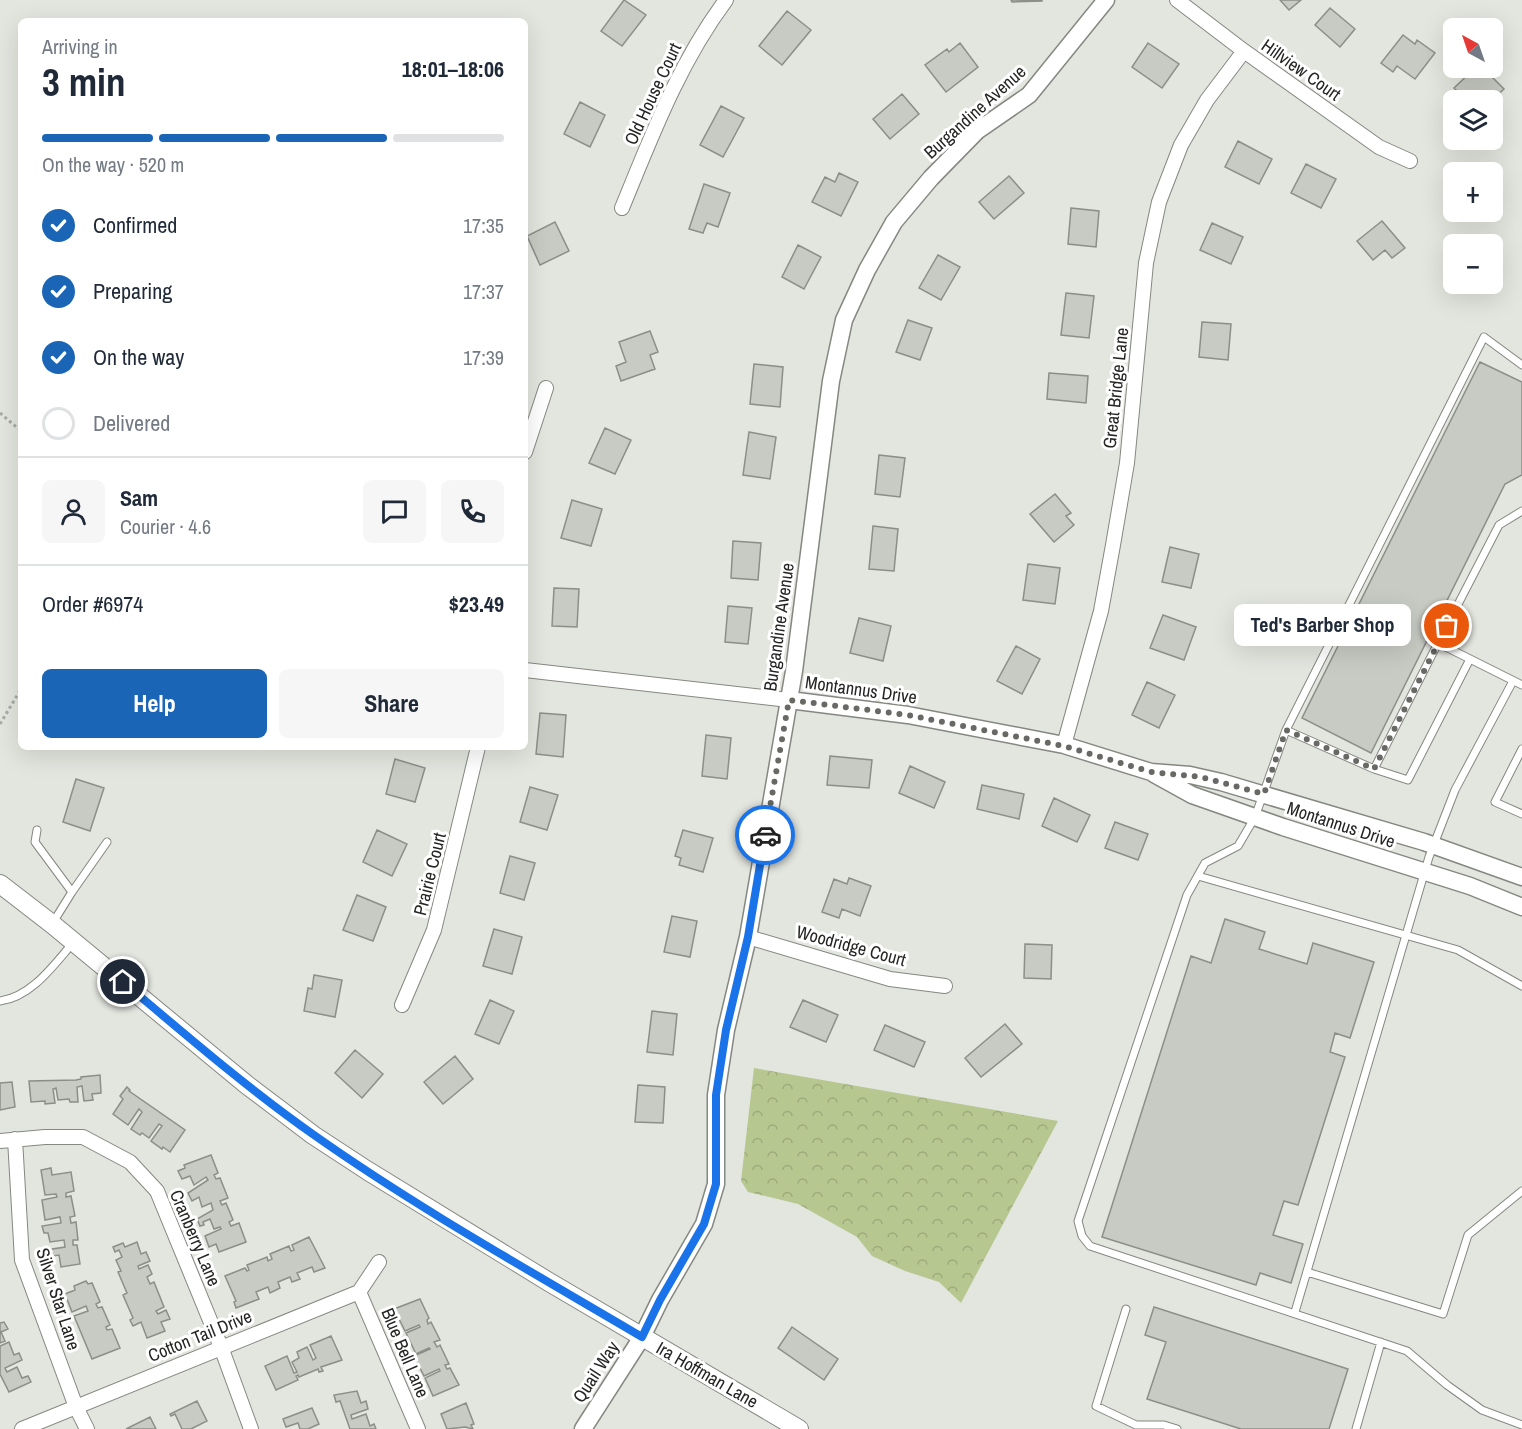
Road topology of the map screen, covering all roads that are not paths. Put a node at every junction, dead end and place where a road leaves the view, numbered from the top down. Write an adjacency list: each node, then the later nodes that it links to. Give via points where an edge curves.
1 (726, 0): 6 (street, Old House Court, via 680,71)
2 (1106, 0): 16 (street, Burgandine Avenue, via 1029,94 977,131 894,222 844,320 831,381)
3 (1177, 0): 4 (street, Hillview Court)
4 (1244, 51): 5 (street, Hillview Court, via 1379,147); 18 (street, Great Bridge Lane, via 1207,100 1181,145 1159,202 1146,263 1126,463 1113,545 1101,611)
5 (1410, 161)
6 (622, 208)
7 (1522, 365): 17 (lane, via 1484,337)
8 (546, 388): 9 (street)
9 (528, 443)
10 (1522, 511): 11 (lane, via 1499,525)
11 (1438, 644): 12 (lane); 21 (lane)
12 (1470, 659): 14 (lane); 21 (lane, via 1408,780)
13 (528, 670): 16 (street, Montannus Drive)
14 (1513, 681): 15 (lane); 28 (lane, via 1455,790)
15 (1522, 685)
16 (789, 700): 18 (street, Montannus Drive, via 908,715); 37 (street, Burgandine Avenue)
17 (1286, 730): 21 (lane); 23 (lane)
18 (1064, 746): 22 (street, Montannus Drive)
19 (1522, 749): 24 (lane, via 1496,802)
20 (477, 750): 42 (street, Prairie Court, via 434,930)
21 (1374, 769)
22 (1151, 772): 23 (street, Montannus Drive, via 1201,777); 25 (street, Montannus Drive, via 1192,795)
23 (1264, 794): 25 (lane); 28 (street, Montannus Drive)
24 (1522, 814)
25 (1255, 818): 29 (street, Montannus Drive); 30 (lane, via 1238,846 1205,863)
26 (37, 830): 33 (lane, via 35,843)
27 (107, 842): 33 (lane)
28 (1433, 845): 29 (lane); 31 (street, Montannus Drive)
29 (1425, 872): 34 (street, Montannus Drive, via 1487,891); 36 (lane)
30 (1198, 876): 36 (lane); 50 (lane, via 1187,895 1078,1221 1090,1246)
31 (1522, 877)
32 (0, 884): 35 (main road, Ira Hoffman Lane)
33 (72, 892): 35 (lane)
34 (1522, 907)
35 (52, 924): 38 (main road, Ira Hoffman Lane)
36 (1406, 935): 40 (lane, via 1458,950); 47 (lane)
37 (748, 937): 39 (street, Woodridge Court, via 890,978); 51 (street, Burgandine Avenue, via 726,1030 716,1095 716,1184 704,1224)
38 (74, 942): 41 (lane, via 31,987); 51 (main road, Ira Hoffman Lane, via 247,1085 313,1134 368,1172)
39 (945, 986)
40 (1522, 986)
41 (0, 1001)
42 (402, 1005)
43 (15, 1139): 44 (street, Cranberry Lane); 53 (street, Cranberry Lane, via 83,1137 129,1162 157,1191); 54 (street, Silver Star Lane, via 22,1260)
44 (0, 1141)
45 (1522, 1191): 47 (lane, via 1468,1235 1443,1314)
46 (379, 1262): 48 (street)
47 (1307, 1272): 50 (lane)
48 (359, 1292): 53 (street, Cotton Tail Drive); 60 (street, Blue Bell Lane)
49 (1126, 1310): 56 (lane, via 1096,1406)
50 (1295, 1312): 52 (lane)
51 (642, 1337): 61 (street, Quail Way); 62 (main road, Ira Hoffman Lane)
52 (1381, 1342): 55 (lane, via 1407,1351 1482,1410); 64 (lane)
53 (221, 1347): 54 (street, Cotton Tail Drive); 59 (street, Cranberry Lane)
54 (76, 1407): 57 (street, Cotton Tail Drive); 58 (street, Silver Star Lane)
55 (1522, 1425)
56 (1137, 1427): 63 (lane, via 1164,1425)
57 (22, 1429)
58 (87, 1429)
59 (251, 1429)
60 (418, 1429)
61 (583, 1429)
62 (799, 1429)
63 (1177, 1429)
64 (1356, 1429)

